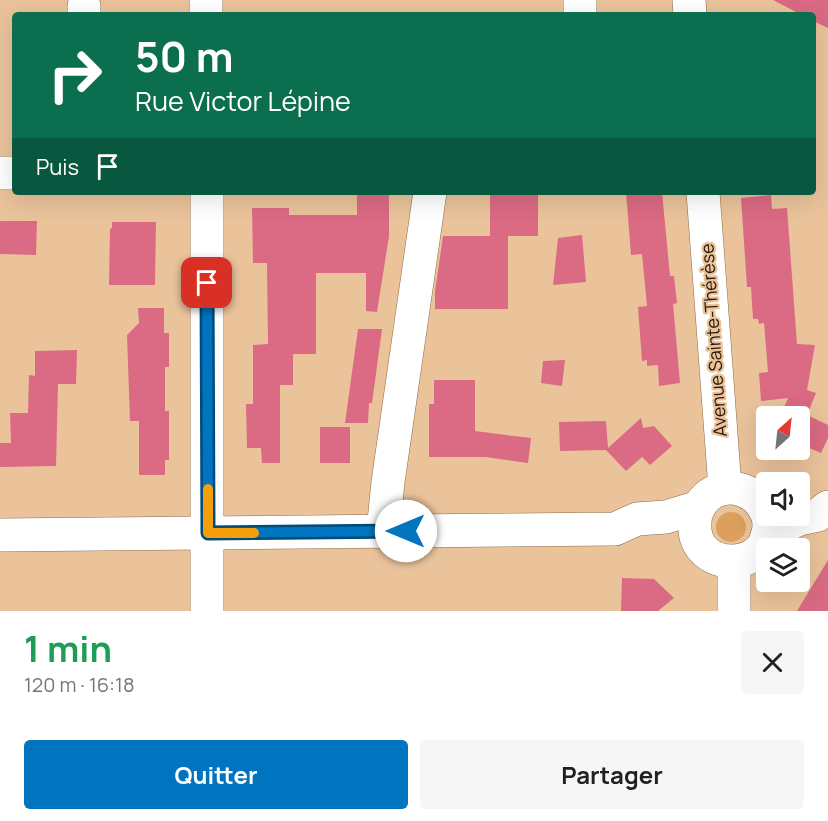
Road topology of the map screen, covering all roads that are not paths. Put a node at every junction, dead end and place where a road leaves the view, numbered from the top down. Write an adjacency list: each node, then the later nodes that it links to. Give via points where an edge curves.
1 (207, 195): 14 (main road)
2 (430, 195): 13 (main road)
3 (703, 195): 4 (main road, Avenue Sainte-Thérèse)
4 (724, 488): 7 (main road, via 740,489); 8 (main road, via 709,495)
5 (810, 495): 6 (main road)
6 (828, 498)
7 (756, 504)
8 (699, 507): 12 (main road, via 666,517 637,519); 16 (main road, via 695,531)
9 (828, 507): 10 (main road)
10 (810, 517)
11 (764, 526): 17 (main road, via 762,547 753,556)
12 (615, 530): 13 (main road); 16 (main road, via 637,540 662,539)
13 (383, 532): 14 (main road)
14 (208, 533): 15 (main road); 18 (main road)
15 (0, 535)
16 (701, 546): 17 (main road, via 718,560)
17 (734, 562): 19 (main road)
18 (207, 611)
19 (734, 611)

